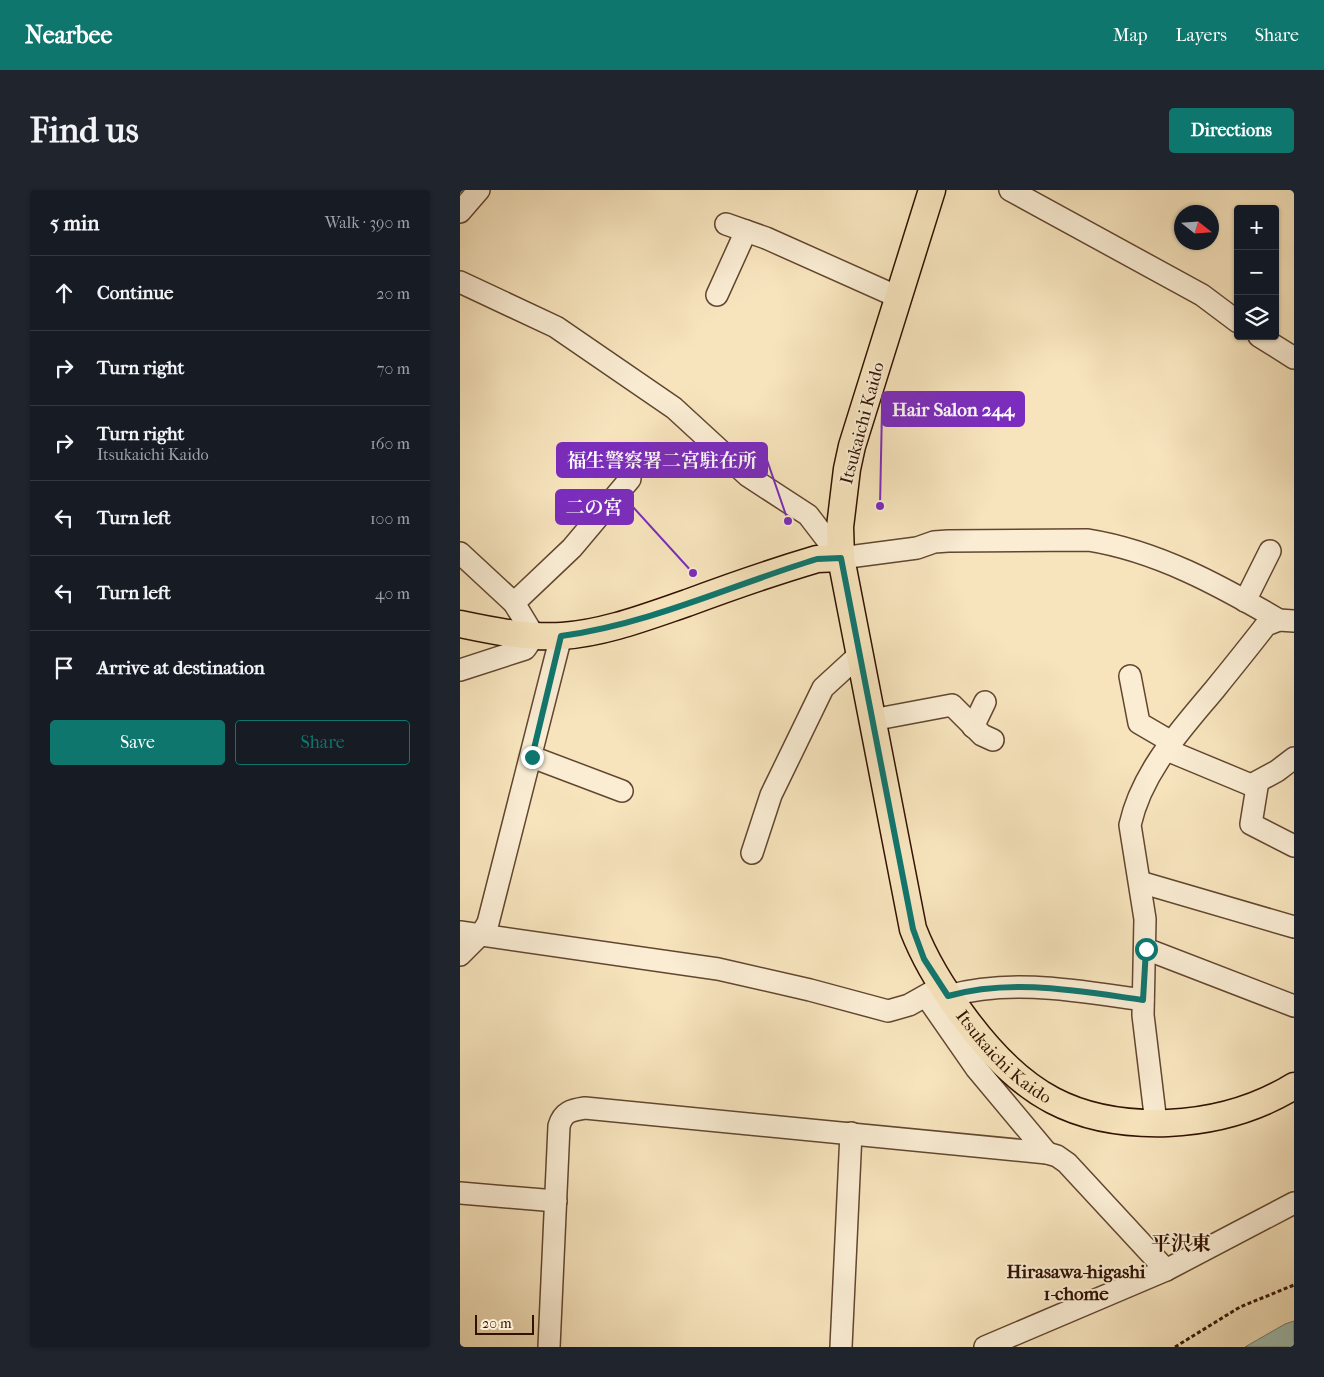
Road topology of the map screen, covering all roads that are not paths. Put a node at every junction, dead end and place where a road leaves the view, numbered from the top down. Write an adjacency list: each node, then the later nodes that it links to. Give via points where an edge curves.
1 (479, 190): 4 (street)
2 (932, 190): 9 (main road, Itsukaichi Kaido)
3 (1010, 190): 10 (street, via 1202,295)
4 (460, 212)
5 (726, 224): 6 (street)
6 (746, 231): 8 (street); 9 (street)
7 (460, 282): 16 (street, via 556,326 674,408 748,476 808,515)
8 (718, 295)
9 (898, 297): 16 (main road, Itsukaichi Kaido, via 847,469 840,527)
10 (1234, 319)
11 (1266, 340): 12 (street)
12 (1294, 358)
13 (630, 479): 18 (street, via 572,548)
14 (1270, 551): 17 (street)
15 (460, 553): 18 (street)
16 (841, 558): 17 (street, via 917,548 948,540 1088,540 1161,559); 22 (main road, via 817,559 640,619); 23 (main road, Itsukaichi Kaido)
17 (1245, 601): 19 (street)
18 (514, 603): 21 (street)
19 (1287, 620): 30 (street, via 1266,625)
20 (460, 624): 21 (main road)
21 (534, 636): 22 (main road); 24 (street, via 525,649)
22 (561, 636): 31 (street)
23 (859, 655): 27 (main road, Itsukaichi Kaido); 36 (street, via 823,688 771,795)
24 (460, 670)
25 (1130, 676): 30 (street, via 1139,723 1163,737)
26 (985, 702): 28 (street)
27 (872, 720): 28 (street, via 952,705); 43 (main road, Itsukaichi Kaido, via 913,929)
28 (973, 726): 29 (street)
29 (993, 740)
30 (1168, 745): 33 (street, via 1174,753); 37 (street, via 1141,792 1130,825)
31 (532, 757): 34 (street); 40 (street, via 488,923)
32 (1294, 758): 33 (street)
33 (1251, 785): 35 (street, via 1257,787 1251,824)
34 (622, 791)
35 (1294, 846)
36 (752, 853)
37 (1140, 882): 38 (street); 41 (street)
38 (1294, 927)
39 (460, 932): 40 (street)
40 (482, 933): 42 (street); 43 (street, via 718,969 888,1011)
41 (1146, 949): 44 (street); 45 (street)
42 (460, 955)
43 (938, 993): 44 (street, via 1036,986); 47 (main road, Itsukaichi Kaido, via 1012,1074 1036,1091 1098,1118); 49 (street, via 976,1068)
44 (1143, 1000): 47 (street, via 1144,1036)
45 (1294, 1006)
46 (1294, 1086): 47 (main road, Itsukaichi Kaido, via 1268,1100 1224,1116)
47 (1156, 1124)
48 (851, 1133): 49 (street); 51 (street, via 585,1108 571,1110 562,1116 558,1126); 55 (street)
49 (1047, 1153): 53 (street, via 1067,1163)
50 (460, 1193): 51 (street)
51 (556, 1201): 54 (street)
52 (1294, 1203): 53 (street)
53 (1166, 1270): 56 (street)
54 (549, 1347)
55 (841, 1347)
56 (986, 1347)

